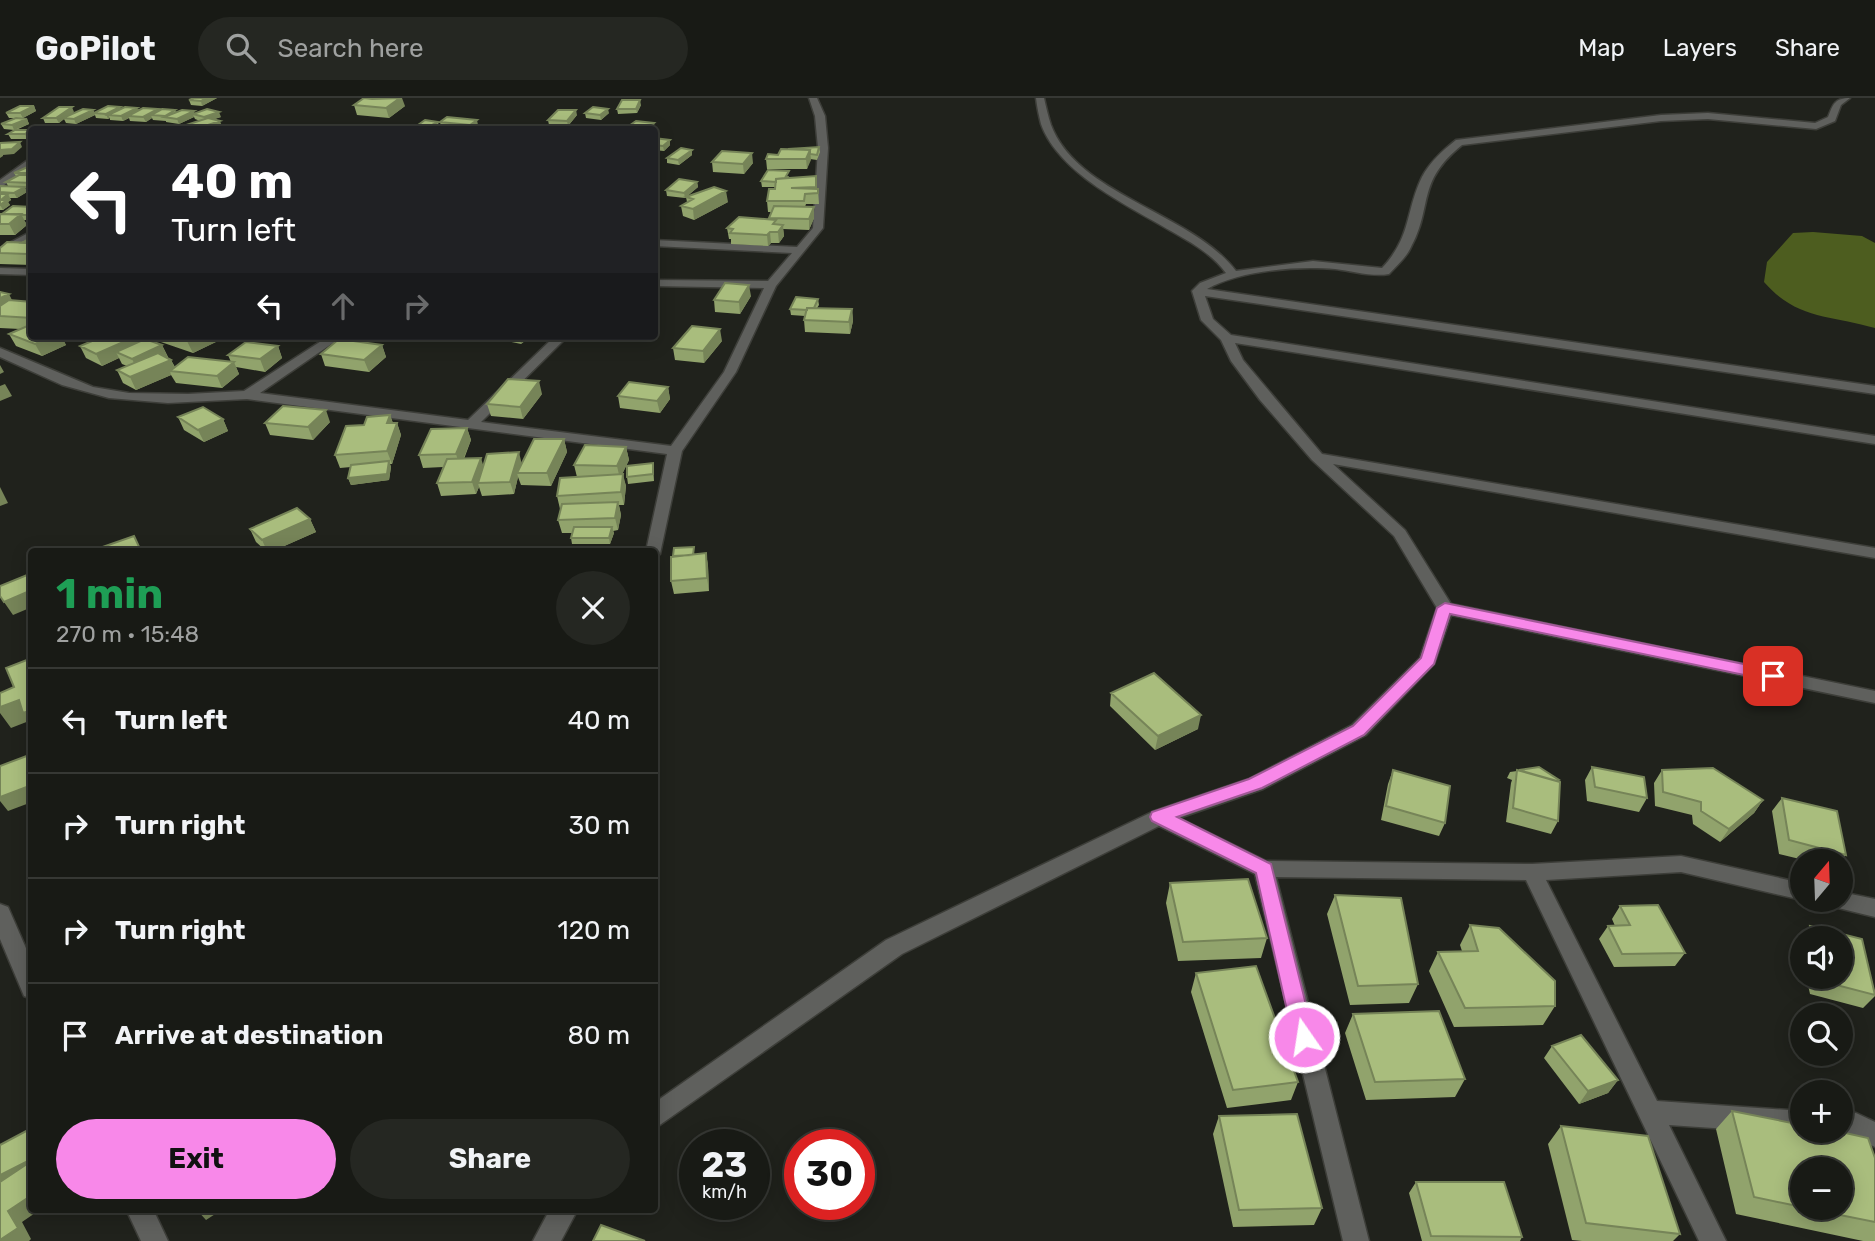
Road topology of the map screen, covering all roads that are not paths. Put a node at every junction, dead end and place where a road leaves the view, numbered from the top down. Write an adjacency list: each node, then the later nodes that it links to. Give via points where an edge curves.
1 (813, 98): 8 (street, via 823,148 818,228)
2 (1040, 98): 12 (street, via 1041,115 1066,155 1111,192 1218,256)
3 (1846, 98): 12 (street, via 1832,119 1816,126 1708,116 1661,118 1459,142 1439,157 1419,191 1405,248 1385,272 1303,265)
4 (28, 163): 5 (street)
5 (0, 185)
6 (28, 236): 9 (street)
7 (658, 243): 8 (street)
8 (800, 250): 14 (street)
9 (0, 253)
10 (0, 271): 11 (street)
11 (28, 272)
12 (1234, 276): 15 (street, via 1215,278)
13 (658, 283): 14 (street)
14 (771, 285): 24 (street, via 730,372)
15 (1198, 291): 16 (street, via 1207,320); 20 (street)
16 (1227, 338): 23 (street); 25 (street, via 1237,362)
17 (331, 340): 21 (street)
18 (558, 340): 22 (street)
19 (0, 352): 21 (street, via 93,391 197,400)
20 (1875, 390)
21 (247, 395): 22 (street)
22 (472, 424): 24 (street)
23 (1875, 440)
24 (675, 451): 26 (street)
25 (1317, 457): 27 (street); 28 (street, via 1400,533)
26 (655, 548)
27 (1875, 553)
28 (1445, 608): 29 (street); 30 (street, via 1429,660 1359,730 1256,784)
29 (1875, 698)
30 (1158, 817): 31 (street); 39 (street, via 894,947)
31 (1264, 869): 32 (street); 47 (street)
32 (1532, 872): 33 (street, via 1681,863); 38 (street)
33 (1790, 888)
34 (1853, 903): 35 (street)
35 (1875, 908)
36 (0, 913): 37 (street)
37 (28, 980)
38 (1651, 1112): 40 (street); 48 (street)
39 (658, 1115)
40 (1790, 1121)
41 (1853, 1125): 42 (street)
42 (1875, 1135)
43 (141, 1213): 45 (street)
44 (562, 1213): 46 (street)
45 (155, 1241)
46 (545, 1241)
47 (1356, 1241)
48 (1713, 1241)

